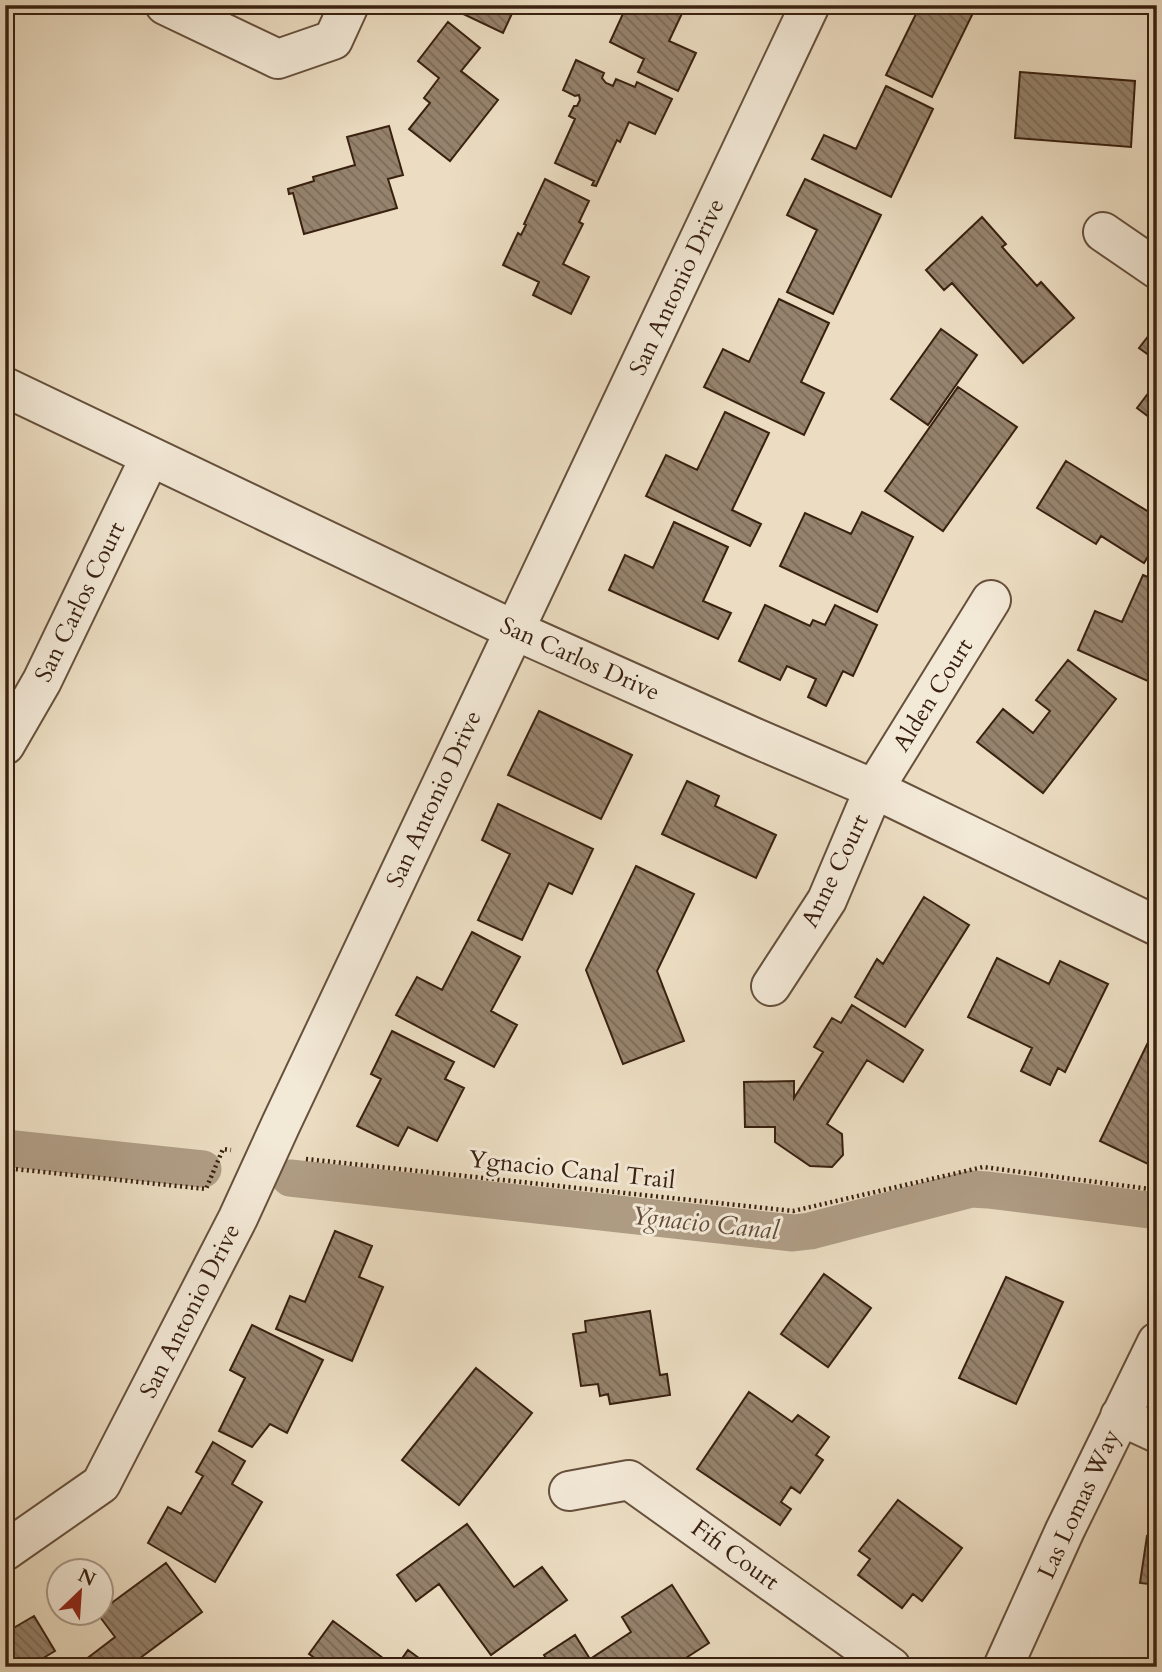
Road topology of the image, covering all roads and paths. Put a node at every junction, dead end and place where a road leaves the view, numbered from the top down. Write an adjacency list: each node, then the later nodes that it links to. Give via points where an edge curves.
1 (164, 5): 2 (street, via 278,59 332,40)
2 (349, 5)
3 (810, 5): 9 (street, San Antonio Drive)
4 (1103, 232): 5 (street)
5 (1157, 269)
6 (5, 387): 7 (street, San Carlos Drive)
7 (150, 457): 9 (street, San Carlos Drive); 10 (street, San Carlos Court, via 42,681)
8 (991, 600): 11 (street, Alden Court)
9 (514, 630): 11 (street, San Carlos Drive); 14 (street, San Antonio Drive)
10 (5, 745)
11 (874, 789): 12 (street, San Carlos Drive); 13 (street, Anne Court, via 827,900)
12 (1157, 926)
13 (771, 986)
14 (266, 1155): 15 (path, Ygnacio Canal Trail, via 223,1149 206,1189); 16 (path, Ygnacio Canal Trail, via 793,1211 983,1167); 21 (street, San Antonio Drive, via 102,1484)
15 (5, 1168)
16 (1157, 1190)
17 (1157, 1342): 18 (street, Las Lomas Way)
18 (1120, 1416): 19 (street); 23 (street, Las Lomas Way)
19 (1157, 1433)
20 (569, 1491): 22 (street, Fifi Court, via 629,1480)
21 (5, 1551)
22 (891, 1667)
23 (1003, 1667)

